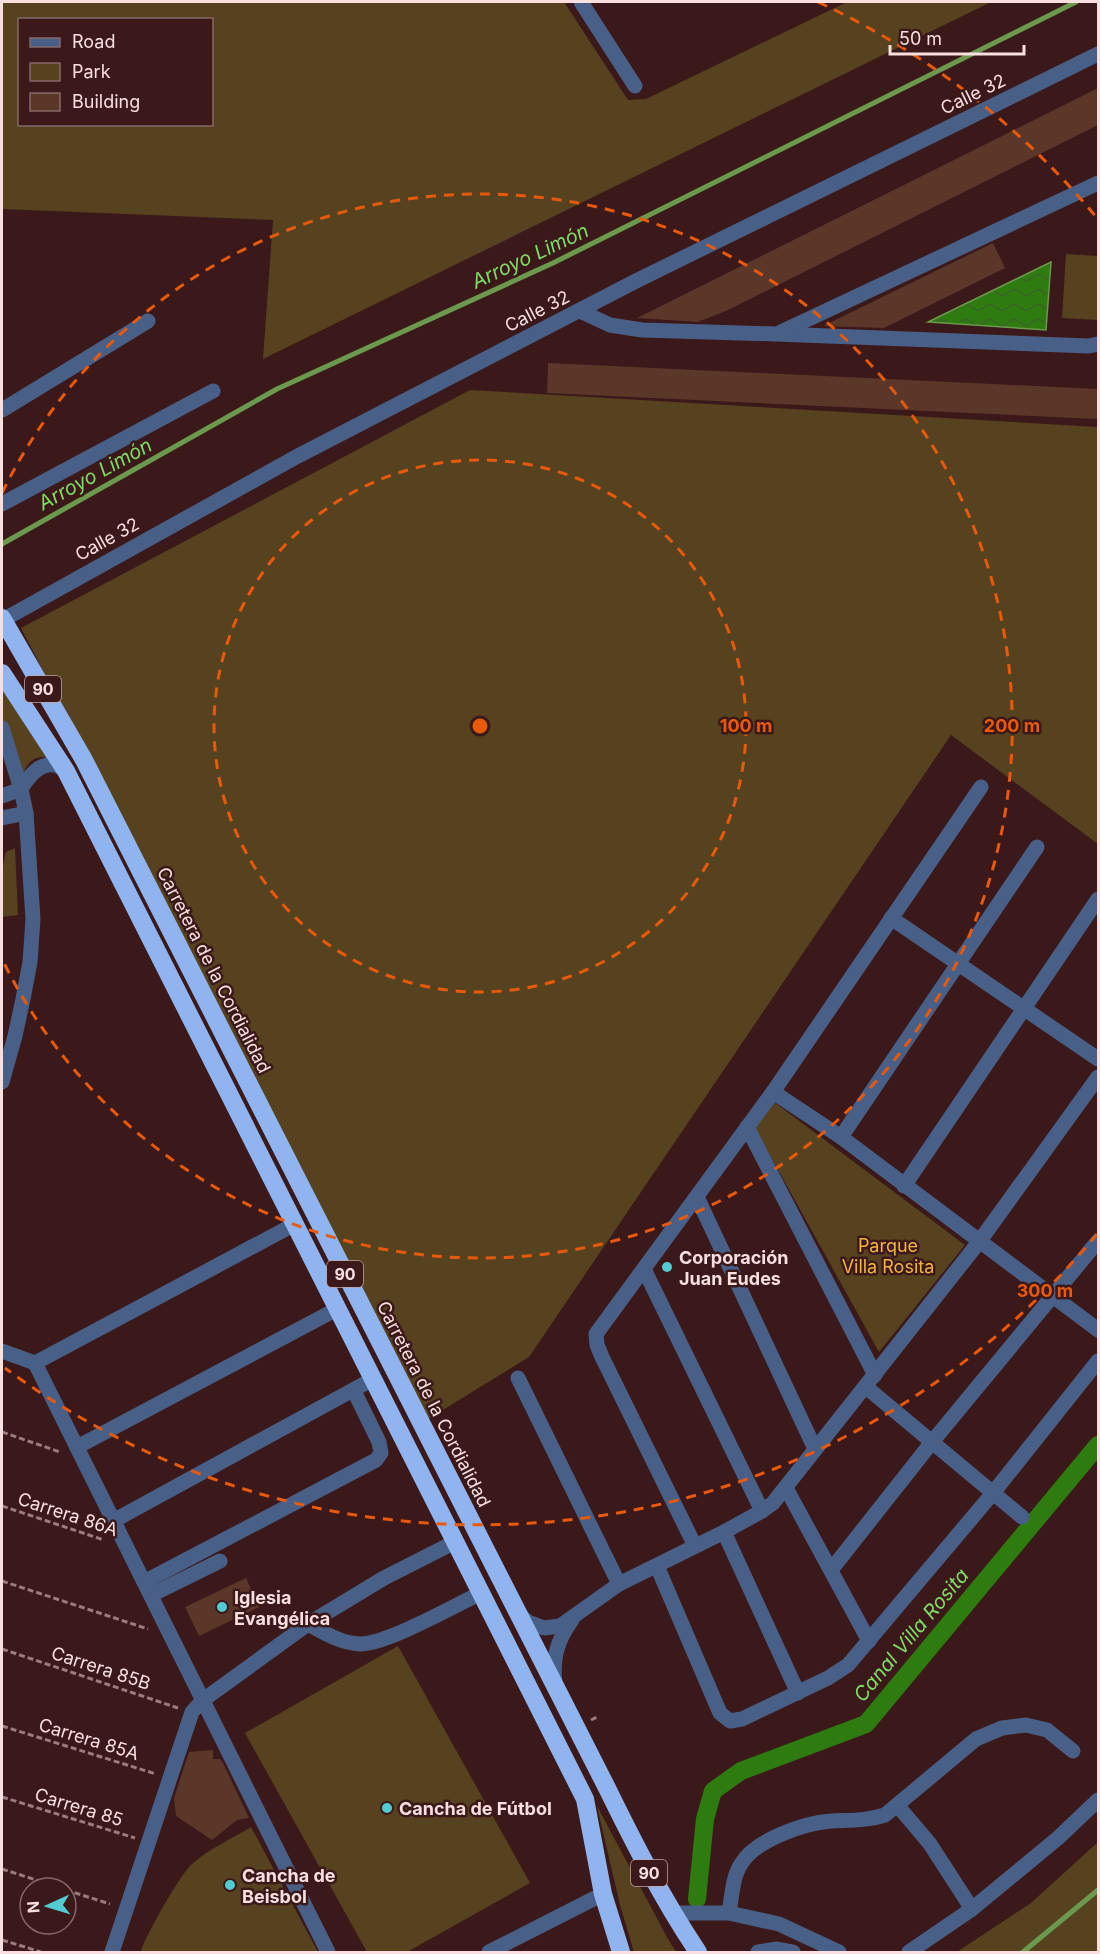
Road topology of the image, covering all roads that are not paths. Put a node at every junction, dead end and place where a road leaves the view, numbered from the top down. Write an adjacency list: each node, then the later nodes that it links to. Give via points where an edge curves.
1 (581, 2): 3 (street)
2 (1098, 54): 5 (street, Calle 32)
3 (635, 86)
4 (1098, 183): 7 (street)
5 (580, 311): 7 (street, via 610,325 642,330); 12 (street, Calle 32, via 296,457)
6 (148, 321): 10 (street)
7 (776, 334): 8 (street)
8 (1098, 344)
9 (213, 391): 11 (street)
10 (2, 410)
11 (2, 504)
12 (2, 619): 65 (highway, Carretera de la Cordialidad / 90, via 84,760)
13 (2, 673): 15 (highway, 90)
14 (2, 728): 17 (street)
15 (66, 771): 17 (street, via 54,765 40,767 29,775); 34 (highway, 90)
16 (981, 787): 23 (street)
17 (21, 789): 18 (street); 19 (street)
18 (2, 795)
19 (26, 813): 20 (street); 28 (street, via 33,919 30,962)
20 (2, 818)
21 (1037, 847): 24 (street)
22 (1098, 899): 25 (street)
23 (891, 918): 24 (street); 29 (street)
24 (958, 965): 25 (street); 31 (street)
25 (1024, 1008): 26 (street); 32 (street)
26 (1098, 1059)
27 (1098, 1078): 36 (street)
28 (2, 1082)
29 (773, 1092): 30 (street); 31 (street)
30 (747, 1127): 33 (street); 46 (street)
31 (841, 1137): 32 (street)
32 (904, 1186): 36 (street)
33 (698, 1197): 37 (street); 49 (street)
34 (295, 1224): 39 (highway, 90); 43 (street)
35 (1098, 1241): 38 (street)
36 (979, 1242): 38 (street); 46 (street)
37 (644, 1269): 53 (street); 58 (street, via 596,1334 597,1345)
38 (1052, 1297): 40 (street); 48 (street)
39 (338, 1309): 45 (highway, 90); 50 (street)
40 (1098, 1330)
41 (2, 1351): 43 (street)
42 (1098, 1361): 52 (street)
43 (35, 1363): 50 (street)
44 (518, 1378): 62 (street)
45 (373, 1379): 47 (street); 57 (highway, 90)
46 (871, 1381): 48 (street); 49 (street)
47 (354, 1391): 55 (street); 63 (street, via 379,1442 381,1453 375,1460)
48 (932, 1442): 52 (street); 61 (street)
49 (815, 1449): 51 (street)
50 (79, 1453): 55 (street)
51 (786, 1488): 53 (street); 61 (street)
52 (993, 1493): 54 (street); 68 (street)
53 (762, 1511): 56 (street)
54 (1022, 1517)
55 (113, 1521): 63 (street)
56 (724, 1532): 58 (street); 70 (street)
57 (455, 1542): 64 (highway, 90); 67 (street)
58 (695, 1546): 60 (street)
59 (220, 1561): 63 (street)
60 (657, 1566): 62 (street); 70 (street, via 720,1713 730,1720 742,1719)
61 (831, 1570): 68 (street)
62 (619, 1584): 66 (street)
63 (147, 1588): 71 (street)
64 (481, 1593): 67 (street, via 385,1639 362,1644 339,1640); 75 (highway, 90, via 585,1799)
65 (516, 1612): 66 (street, via 544,1628 560,1626); 69 (highway, Carretera de la Cordialidad / 90)
66 (574, 1617): 69 (street, via 556,1650)
67 (308, 1623): 71 (street)
68 (869, 1641): 70 (street, via 848,1665)
69 (555, 1686): 77 (highway, Carretera de la Cordialidad / 90)
70 (798, 1693)
71 (203, 1700): 80 (street, via 192,1712); 81 (street)
72 (1073, 1751): 74 (street, via 1047,1730 1026,1725 1002,1728 976,1739)
73 (1098, 1800): 76 (street)
74 (898, 1806): 76 (street, via 930,1844); 78 (street, via 871,1820 830,1821 788,1832 753,1850 741,1863 735,1878)
75 (603, 1894): 82 (street); 83 (highway, 90)
76 (972, 1909): 79 (street)
77 (672, 1913): 78 (street); 84 (highway, Carretera de la Cordialidad / 90)
78 (729, 1913): 87 (street, via 779,1924)
79 (909, 1951)
80 (112, 1953)
81 (328, 1953)
82 (489, 1953)
83 (621, 1953)
84 (698, 1953)
85 (758, 1953): 86 (street, via 777,1949)
86 (793, 1953)
87 (839, 1953)

